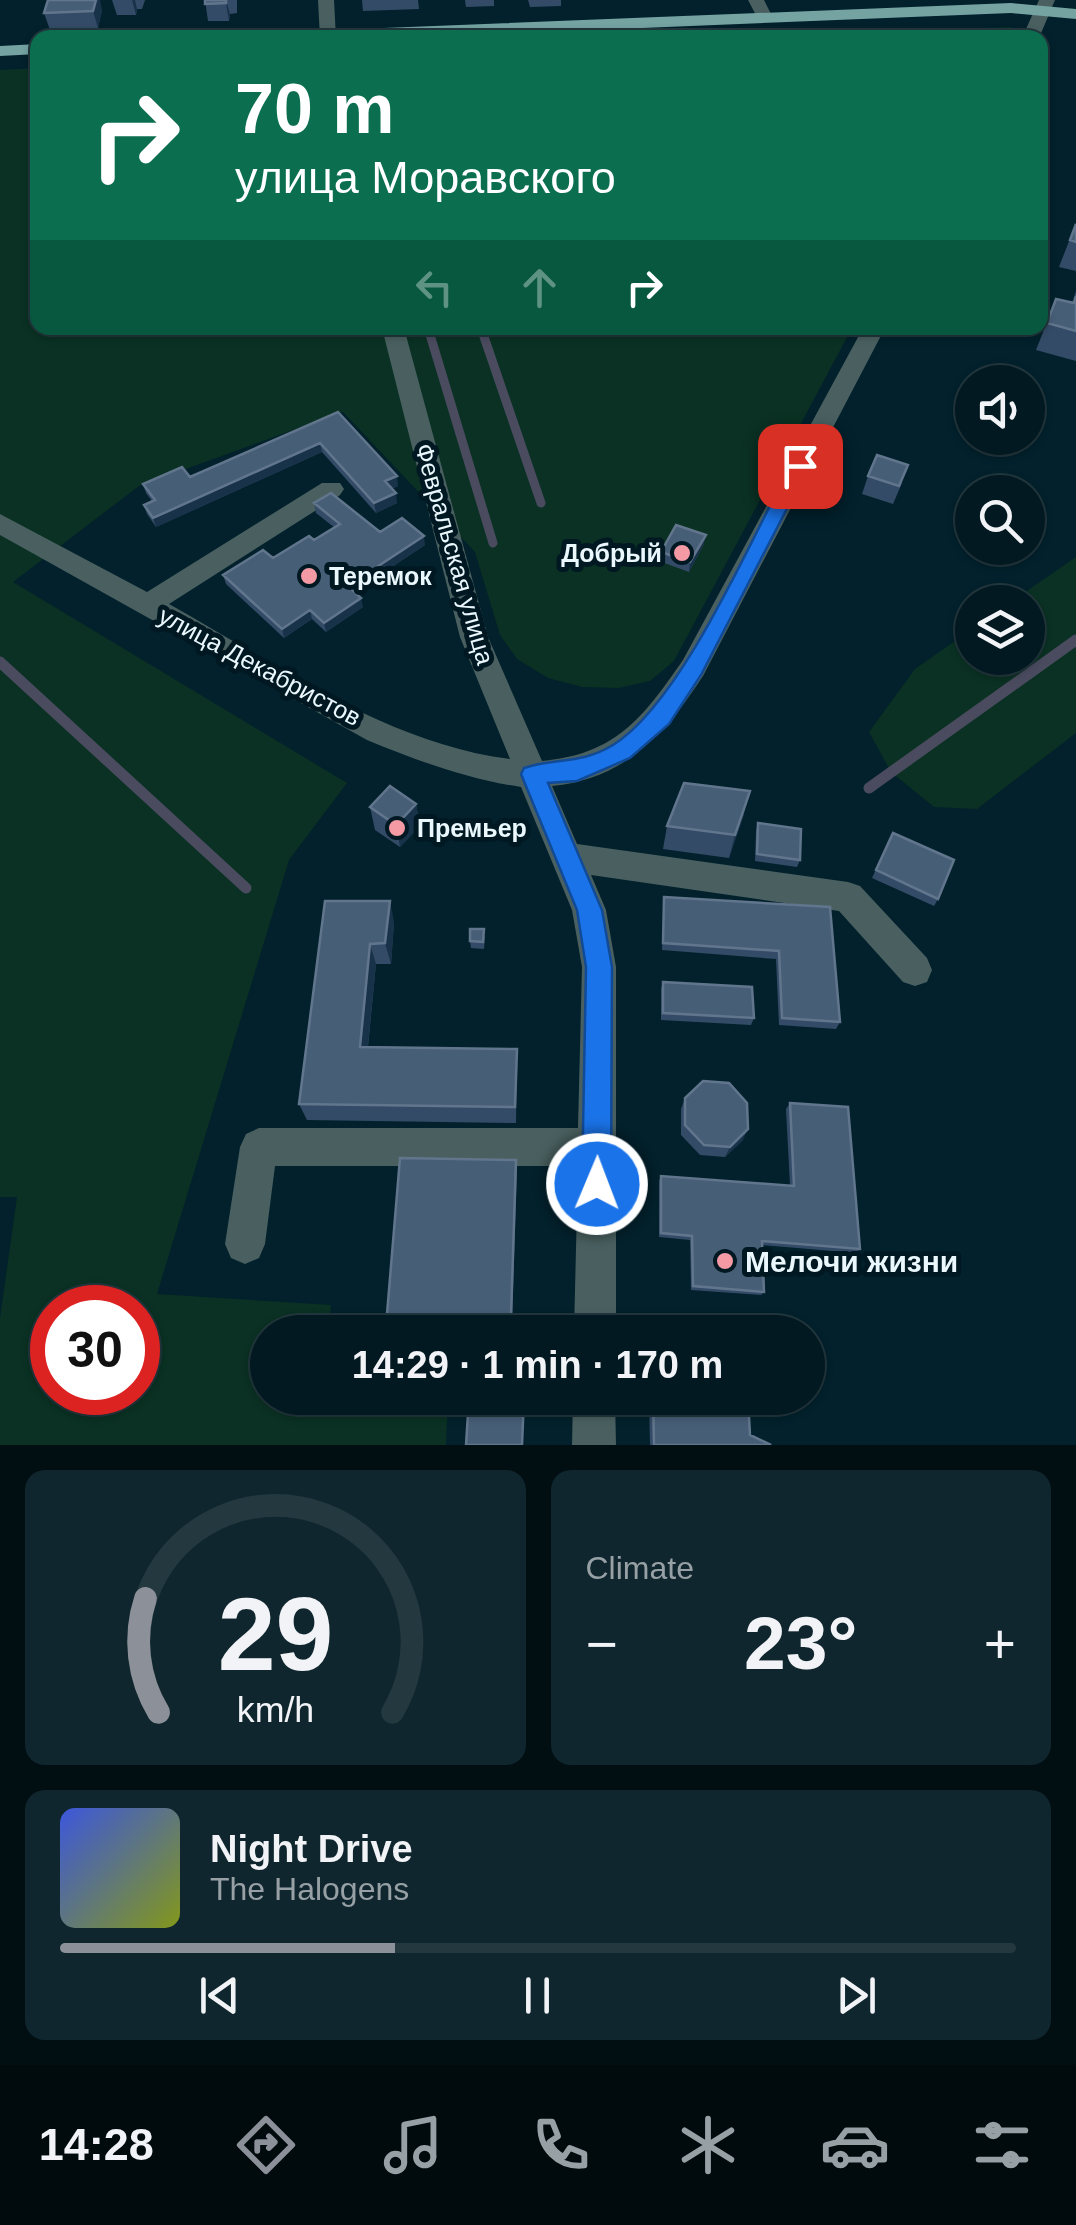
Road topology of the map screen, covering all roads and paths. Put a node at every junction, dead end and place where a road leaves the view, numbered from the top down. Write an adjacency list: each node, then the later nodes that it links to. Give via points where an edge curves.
1 (326, 0): 5 (street)
2 (1046, 5): 3 (main road); 4 (main road); 7 (street)
3 (760, 8): 6 (main road)
4 (1076, 14)
5 (327, 30)
6 (420, 30)
7 (1034, 30)
8 (30, 49): 9 (main road)
9 (0, 51)
10 (395, 335): 15 (street, Февральская улица, via 474,637)
11 (870, 335): 15 (street, улица Декабристов, via 661,717 622,751 577,771)
12 (332, 488): 14 (street)
13 (0, 522): 14 (street, улица Декабристов)
14 (149, 606): 15 (street, улица Декабристов, via 313,699 416,747 487,770)
15 (533, 774): 16 (street, Февральская улица)
16 (567, 857): 17 (street, via 848,897); 18 (street, Февральская улица, via 589,910 599,967)
17 (915, 970)
18 (597, 1147): 19 (street, via 259,1147); 20 (street, Февральская улица)
19 (245, 1244)
20 (595, 1315)
21 (594, 1415): 22 (street)
22 (594, 1445)

